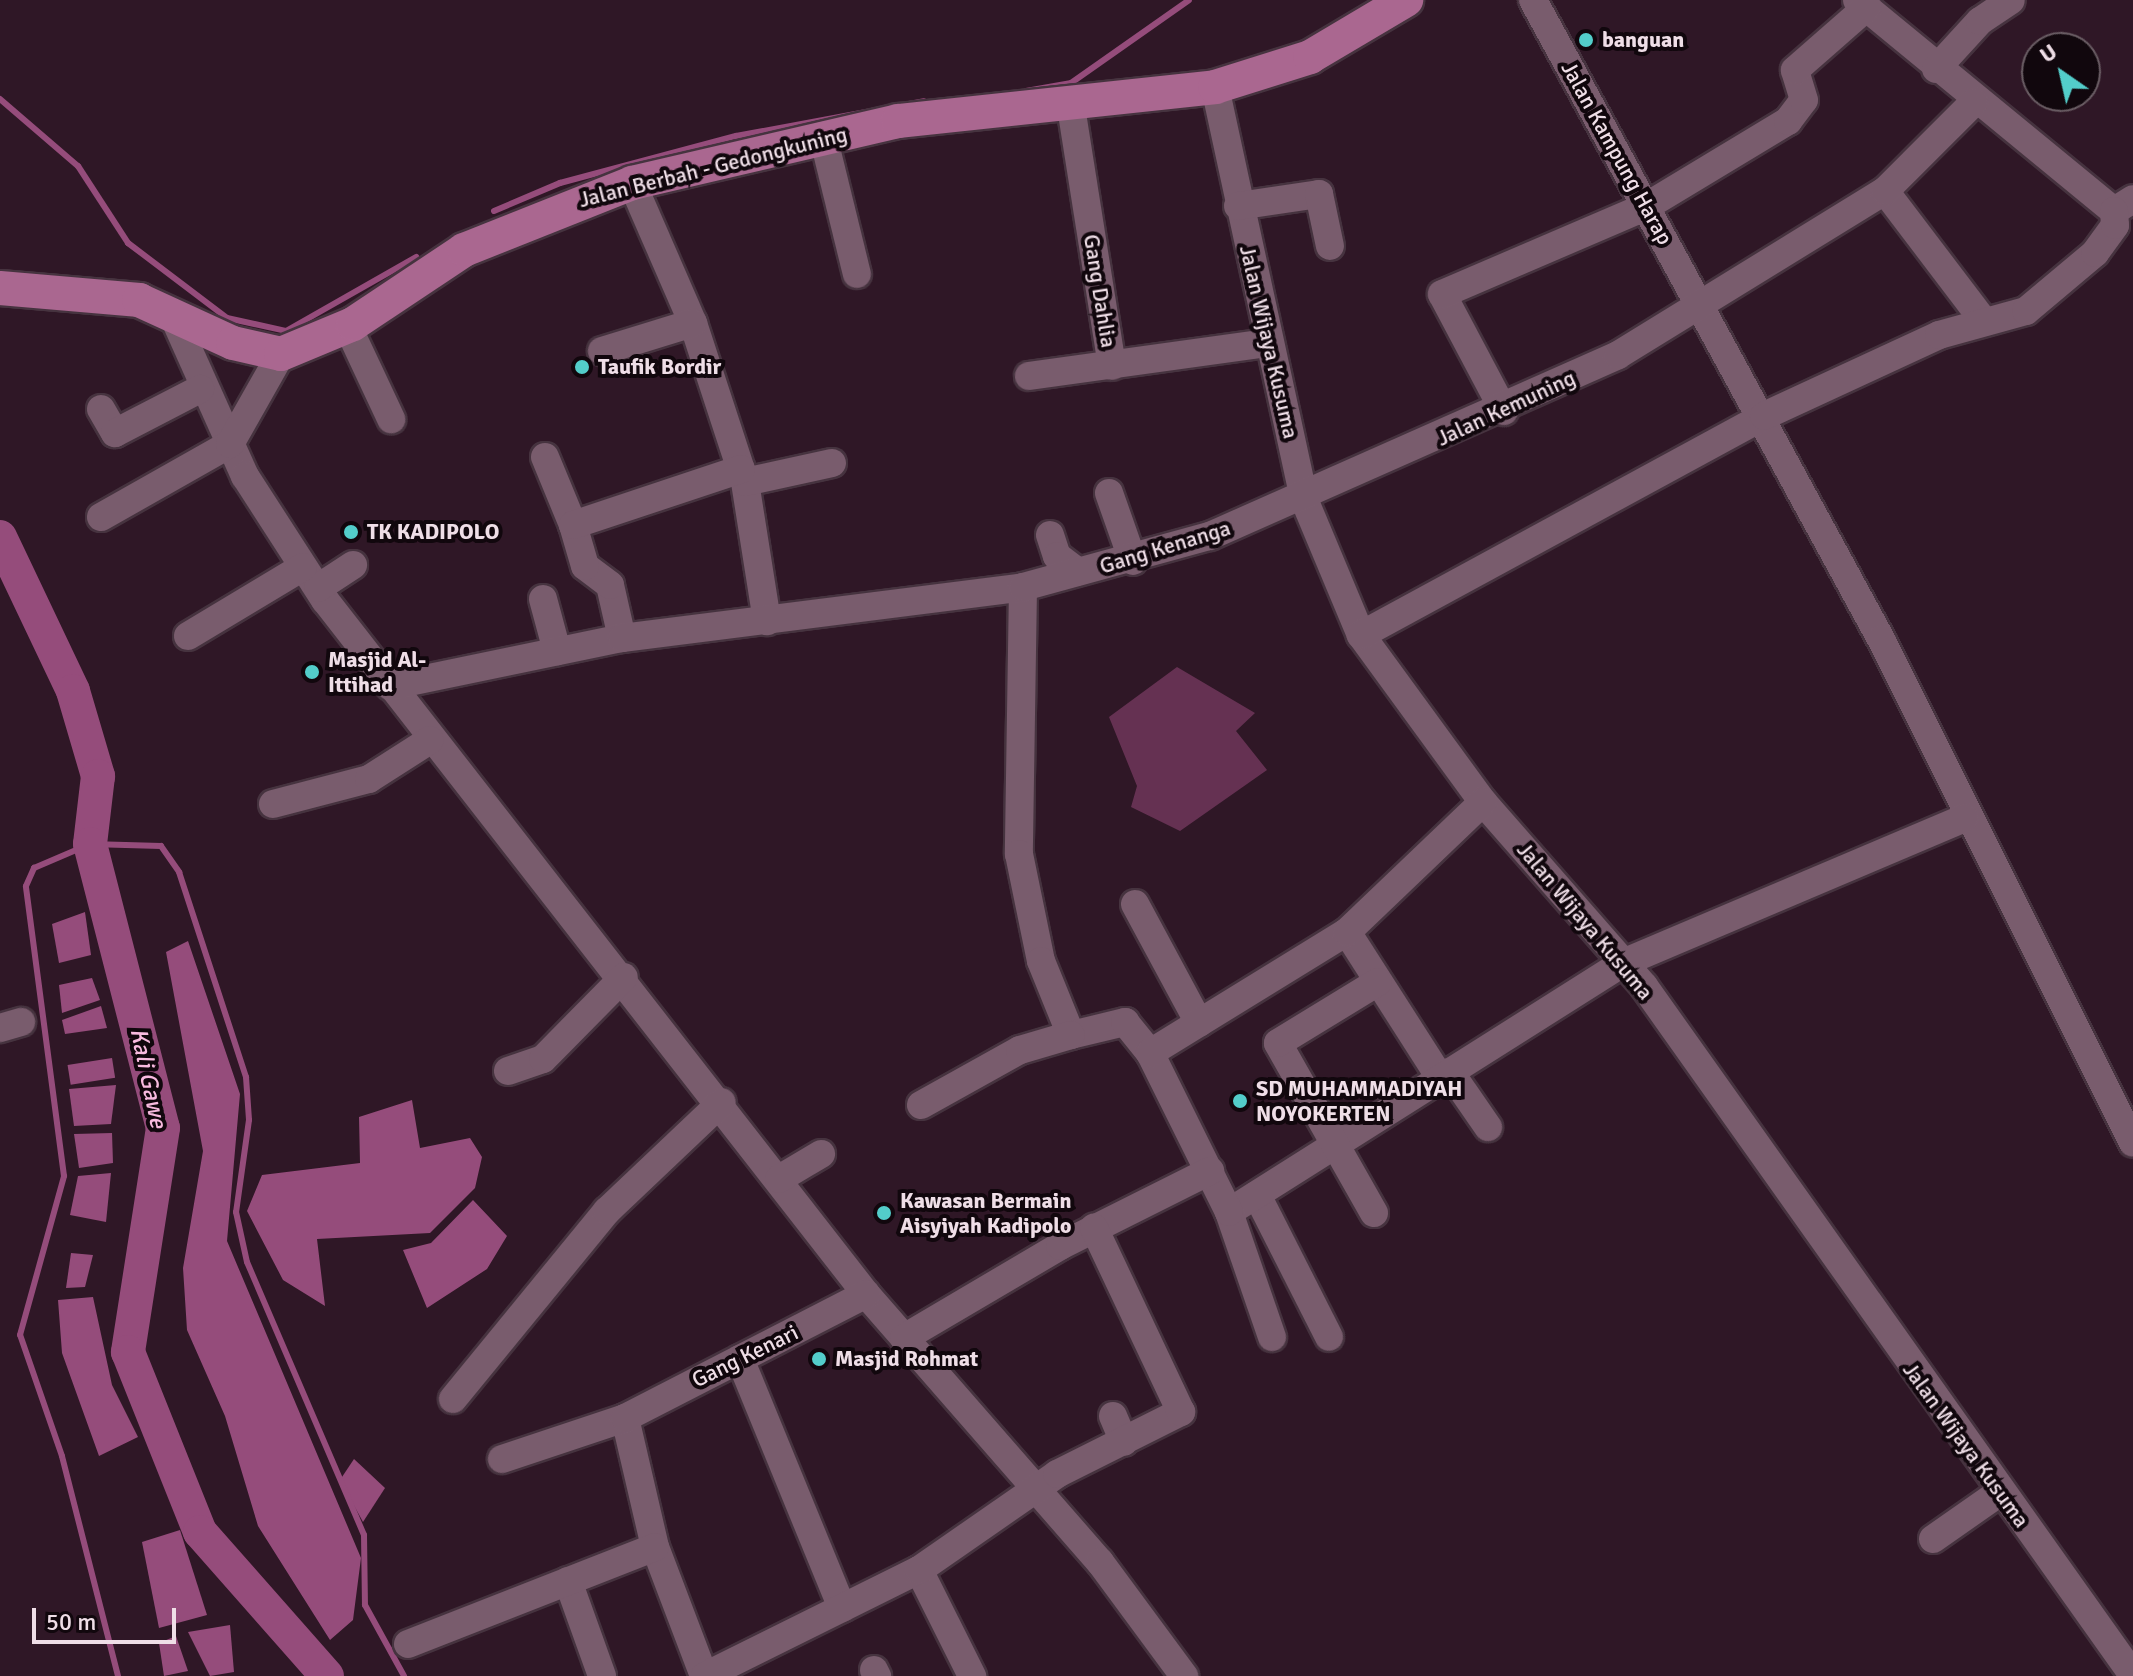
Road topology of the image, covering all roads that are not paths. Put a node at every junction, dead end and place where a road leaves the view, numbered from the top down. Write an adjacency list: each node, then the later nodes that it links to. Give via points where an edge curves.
1 (1406, 0): 6 (main road, Jalan Berbah - Gedongkuning, via 1310,57)
2 (1533, 0): 14 (street, Jalan Kampung Harap)
3 (2011, 0): 5 (street, via 1980,21)
4 (1862, 2): 5 (street); 14 (street, via 1795,70 1802,111)
5 (1936, 69): 7 (street)
6 (1215, 87): 8 (main road, Jalan Berbah - Gedongkuning); 13 (street, Jalan Wijaya Kusuma)
7 (1974, 102): 11 (street, Jalan Kemuning); 12 (street)
8 (1071, 107): 9 (main road, Jalan Berbah - Gedongkuning, via 898,121); 26 (street, Gang Dahlia)
9 (823, 136): 10 (main road, Jalan Berbah - Gedongkuning); 16 (street)
10 (632, 183): 21 (street); 22 (main road, Jalan Berbah - Gedongkuning, via 464,250)
11 (1885, 191): 18 (street, Jalan Kemuning); 20 (street)
12 (2123, 205): 20 (street, via 2107,240 2037,304 2015,316)
13 (1238, 206): 15 (street, via 1319,194); 23 (street, Jalan Wijaya Kusuma)
14 (1647, 206): 18 (street, Jalan Kampung Harap); 30 (street, via 1442,294)
15 (1330, 246)
16 (857, 274)
17 (0, 288): 19 (main road, via 139,300)
18 (1701, 306): 30 (street, Jalan Kemuning); 31 (street, Jalan Kampung Harap)
19 (172, 313): 25 (main road, via 241,347); 28 (street)
20 (1982, 319): 31 (street)
21 (693, 323): 24 (street); 36 (street)
22 (348, 327): 25 (main road, Jalan Berbah - Gedongkuning); 32 (street)
23 (1267, 343): 26 (street, Gang Dahlia); 38 (street, Jalan Wijaya Kusuma)
24 (602, 351)
25 (281, 354): 33 (street)
26 (1112, 366): 27 (street)
27 (1029, 376)
28 (200, 389): 29 (street, via 115,433); 33 (street)
29 (101, 409)
30 (1504, 411): 38 (street, Jalan Kemuning)
31 (1764, 416): 49 (street); 57 (street, Jalan Kampung Harap)
32 (391, 419)
33 (230, 444): 39 (street); 45 (street)
34 (545, 457): 40 (street)
35 (832, 463): 36 (street)
36 (743, 476): 40 (street); 48 (street)
37 (1109, 493): 42 (street)
38 (1304, 499): 42 (street, Gang Kenanga); 49 (street, Jalan Wijaya Kusuma)
39 (101, 517)
40 (573, 525): 51 (street, via 585,566 610,585)
41 (1050, 535): 44 (street, via 1057,556)
42 (1133, 561): 44 (street, Gang Kenanga)
43 (353, 565): 45 (street)
44 (1078, 572): 46 (street, Gang Kenanga)
45 (310, 577): 50 (street); 53 (street)
46 (1023, 587): 48 (street, Gang Kenanga); 64 (street, via 1019,854 1041,961)
47 (543, 599): 52 (street)
48 (767, 621): 51 (street, Gang Kenanga)
49 (1361, 635): 55 (street, Jalan Wijaya Kusuma)
50 (188, 636)
51 (622, 638): 52 (street, Gang Kenanga)
52 (557, 651): 53 (street, Gang Kenanga)
53 (390, 686): 54 (street)
54 (430, 740): 56 (street, via 369,779); 61 (street)
55 (1483, 802): 59 (street); 60 (street, Jalan Wijaya Kusuma)
56 (273, 804)
57 (1965, 818): 60 (street); 71 (street, Jalan Kampung Harap)
58 (1135, 904): 63 (street)
59 (1347, 932): 62 (street); 63 (street)
60 (1623, 963): 67 (street); 89 (street, Jalan Wijaya Kusuma)
61 (624, 977): 66 (street, via 543,1059); 68 (street)
62 (1378, 982): 67 (street); 72 (street, via 1278,1043)
63 (1199, 1023): 65 (street)
64 (1071, 1035): 65 (street, via 1125,1022); 69 (street, via 1020,1050)
65 (1150, 1053): 74 (street)
66 (508, 1071)
67 (1446, 1075): 70 (street); 72 (street)
68 (722, 1102): 75 (street); 85 (street, via 607,1211)
69 (921, 1105)
70 (1488, 1127)
71 (2133, 1143)
72 (1331, 1148): 76 (street); 78 (street)
73 (821, 1154): 75 (street)
74 (1210, 1171): 77 (street); 79 (street)
75 (779, 1179): 80 (street)
76 (1257, 1195): 77 (street); 82 (street)
77 (1229, 1212): 81 (street)
78 (1374, 1213)
79 (1094, 1228): 83 (street); 88 (street, via 1183,1404 1173,1419 1118,1429)
80 (866, 1294): 83 (street); 84 (street, Gang Kenari)
81 (1272, 1337)
82 (1329, 1337)
83 (904, 1338): 88 (street)
84 (740, 1359): 86 (street, Gang Kenari); 94 (street)
85 (453, 1399)
86 (625, 1418): 87 (street, Gang Kenari); 91 (street)
87 (502, 1459)
88 (1036, 1488): 92 (street); 100 (street)
89 (2000, 1492): 90 (street); 96 (street, Jalan Wijaya Kusuma)
90 (1933, 1539)
91 (655, 1547): 93 (street); 98 (street)
92 (919, 1570): 94 (street); 99 (street)
93 (568, 1581): 95 (street); 97 (street)
94 (842, 1608): 98 (street)
95 (408, 1644)
96 (2133, 1675)
97 (602, 1676)
98 (704, 1676)
99 (972, 1676)
100 (1184, 1676)

